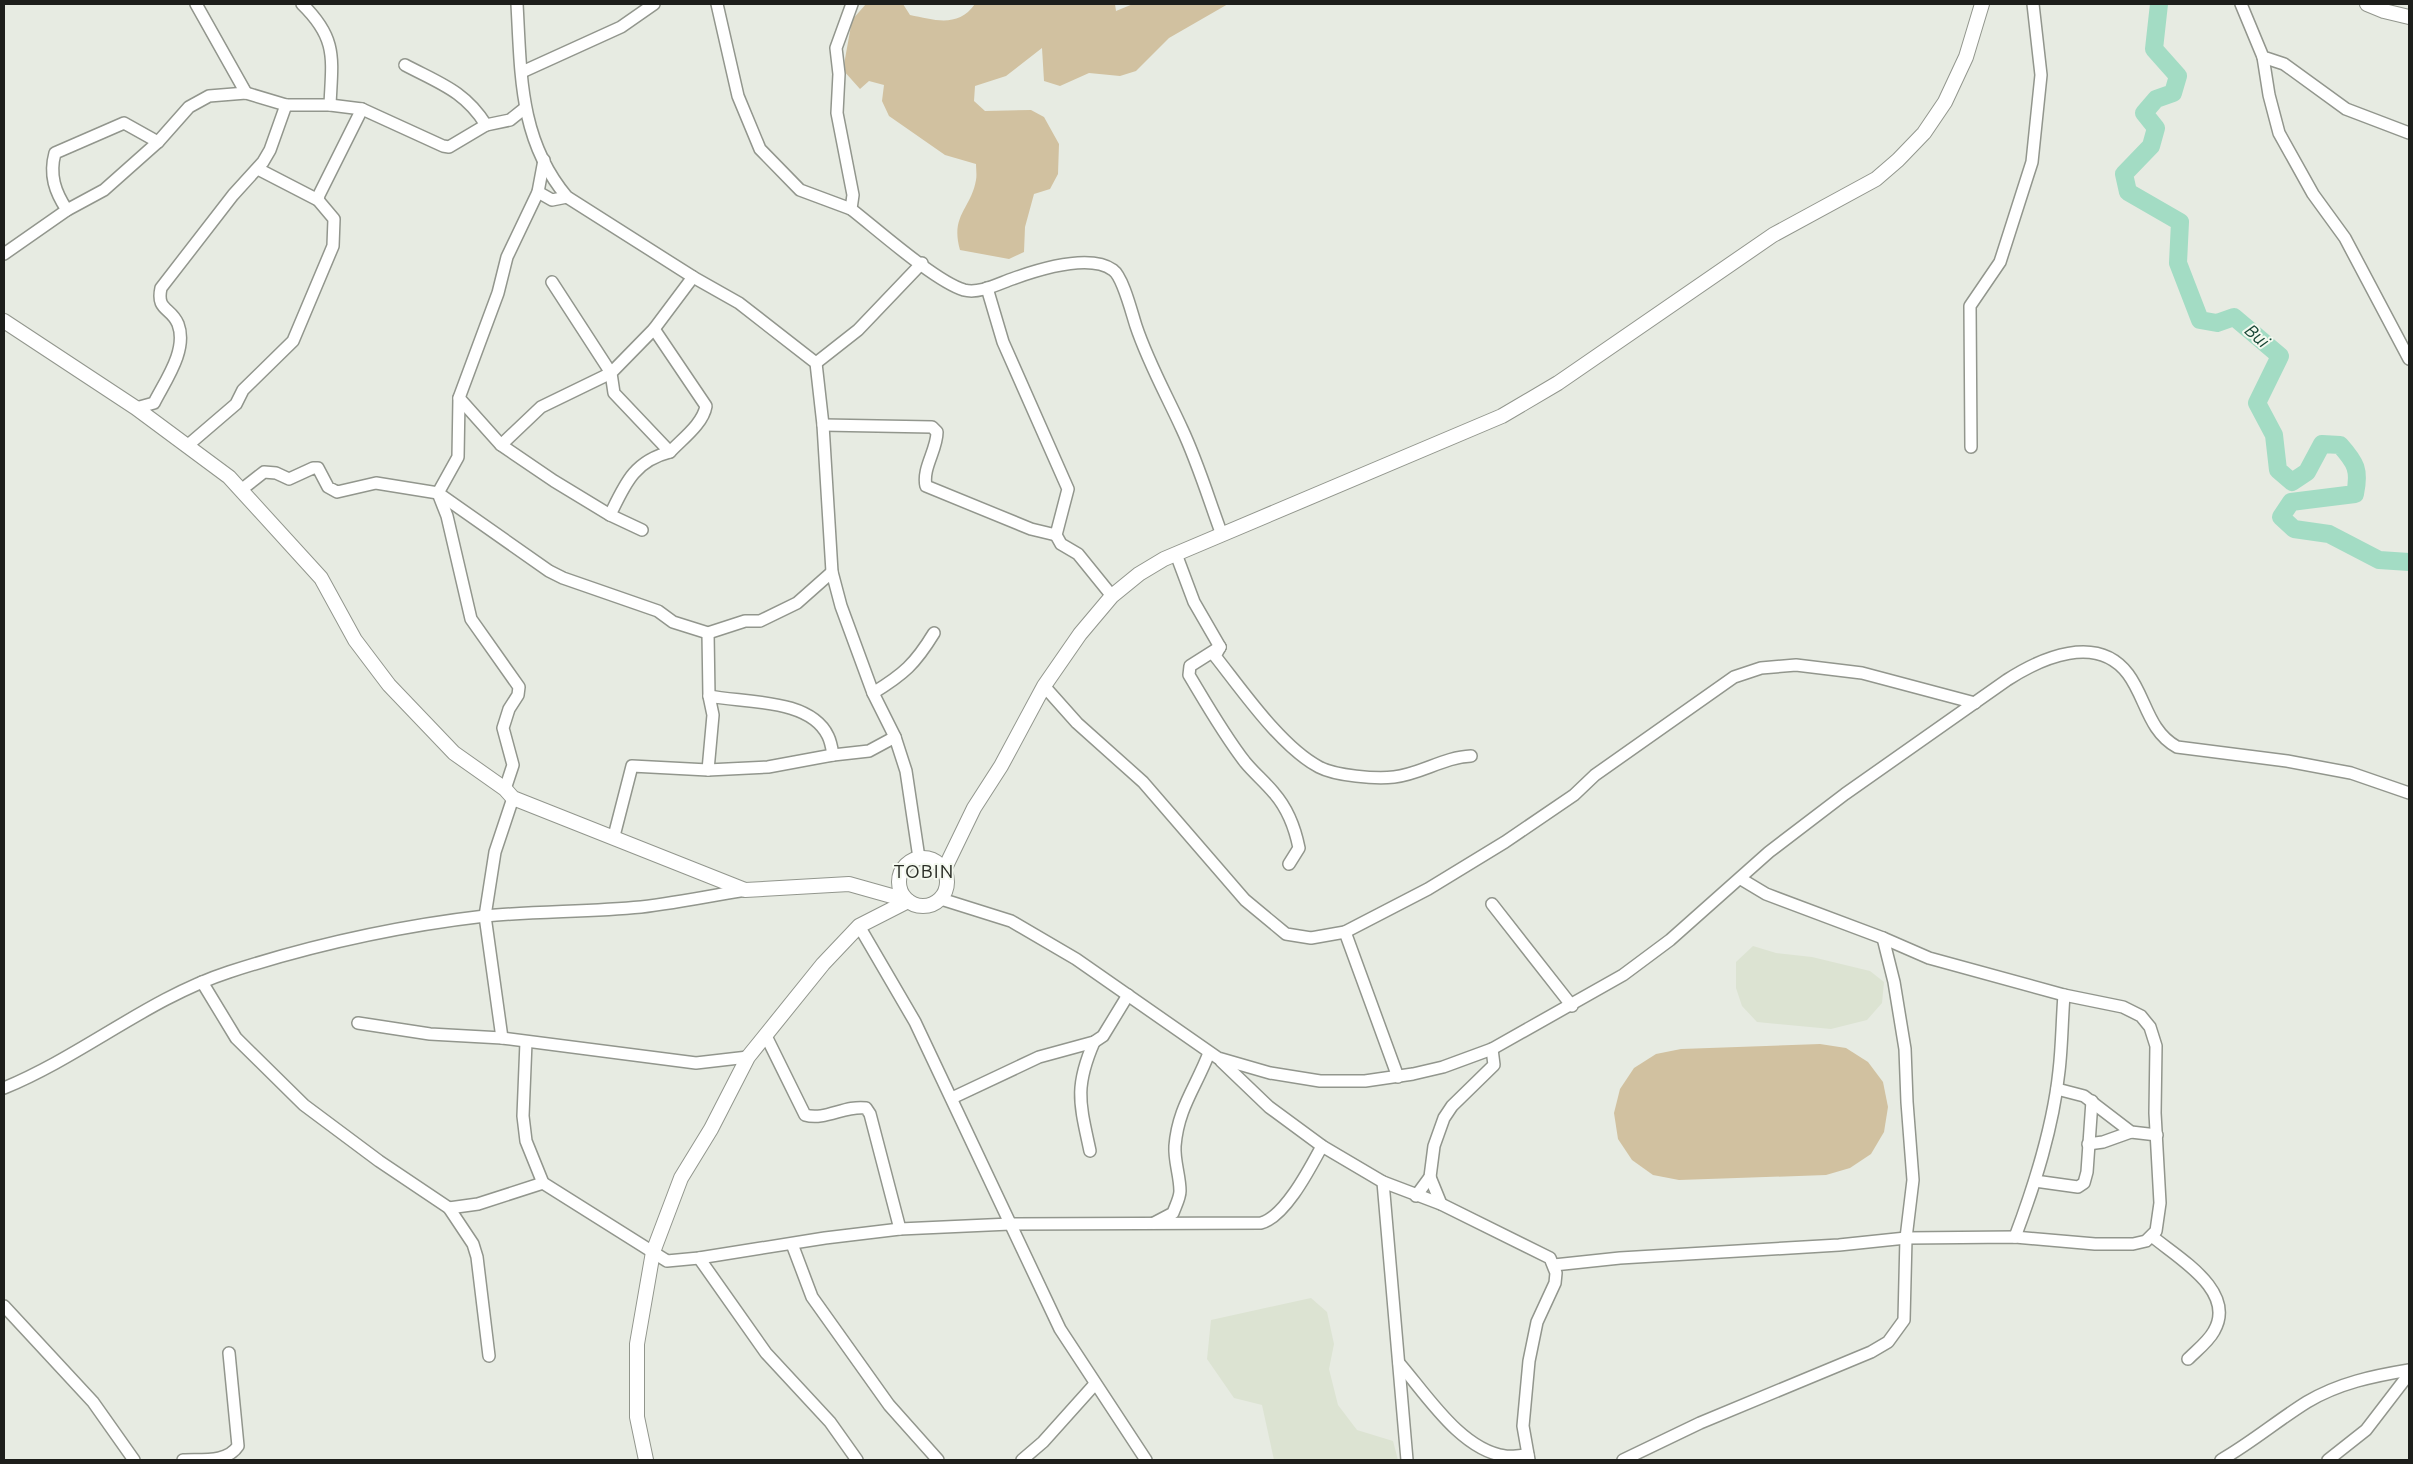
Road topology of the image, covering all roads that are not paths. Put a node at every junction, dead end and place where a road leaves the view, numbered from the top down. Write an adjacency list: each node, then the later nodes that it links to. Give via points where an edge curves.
1 (196, 4): 15 (street)
2 (302, 4): 17 (street, via 318,19 328,37 332,55)
3 (517, 4): 14 (street)
4 (654, 4): 14 (street, via 621,27)
5 (717, 4): 28 (street, via 738,96 760,149 800,190)
6 (852, 4): 28 (street, via 836,48 839,74 837,113 853,195)
7 (1982, 4): 52 (main road, via 1966,57 1945,102 1924,132 1876,179 1773,235 1558,383 1502,416)
8 (2032, 4): 45 (street, via 2041,75 2032,162 2000,262 1970,306)
9 (2241, 4): 12 (street)
10 (2367, 4): 11 (main road)
11 (2409, 17)
12 (2263, 57): 21 (street, via 2284,64 2346,109); 37 (street, via 2279,133 2313,194 2345,238)
13 (405, 65): 20 (street, via 461,96 474,107)
14 (522, 72): 18 (street)
15 (246, 93): 16 (street); 22 (street, via 220,93 196,101)
16 (286, 105): 17 (street); 24 (street, via 270,150)
17 (330, 105): 19 (street)
18 (525, 108): 20 (street, via 510,120); 23 (street, via 532,136)
19 (362, 109): 20 (street, via 443,146 455,145); 27 (street)
20 (486, 125)
21 (2409, 132)
22 (158, 142): 29 (street, via 104,190); 29 (street, via 124,123 55,153 53,177 56,193)
23 (544, 160): 25 (street); 26 (street, via 552,179)
24 (258, 169): 27 (street); 41 (street, via 233,194 161,288 160,304 174,316 178,325 178,351 154,403)
25 (538, 192): 26 (street, via 552,200); 40 (street, via 507,257 498,293)
26 (567, 196): 32 (street)
27 (318, 200): 44 (street, via 334,219 333,246 293,341 243,390 236,404)
28 (851, 209): 31 (street)
29 (67, 210): 30 (street)
30 (4, 254)
31 (922, 264): 34 (street, via 952,285 966,290); 38 (street, via 858,330)
32 (693, 276): 36 (street); 38 (street, via 739,303)
33 (552, 282): 39 (street)
34 (986, 288): 51 (street, via 1003,342 1068,489); 52 (street, via 1032,272 1083,263 1099,263 1115,271 1144,351 1182,429)
35 (4, 321): 41 (main road)
36 (654, 329): 39 (street); 46 (street, via 706,406 700,420)
37 (2409, 359)
38 (816, 363): 42 (street)
39 (611, 373): 43 (street, via 541,407); 46 (street, via 614,394)
40 (459, 398): 43 (street); 48 (street, via 458,457)
41 (136, 408): 44 (main road)
42 (823, 425): 51 (street, via 932,427 937,432 937,440 925,478 926,486 1031,530); 54 (street)
43 (500, 445): 49 (street)
44 (187, 446): 47 (main road)
45 (1971, 447)
46 (670, 452): 49 (street, via 655,456 634,471)
47 (241, 490): 48 (street, via 264,472 276,472 289,479 318,468 328,487 336,492 376,483); 67 (main road, via 321,578 355,640 389,685 454,753)
48 (438, 493): 56 (street, via 548,571); 67 (street, via 447,516 471,618 519,687 503,728 513,765)
49 (610, 515): 50 (street)
50 (642, 530)
51 (1056, 535): 55 (street, via 1061,544 1078,554)
52 (1222, 535): 53 (main road)
53 (1176, 554): 55 (main road, via 1139,574); 58 (street, via 1194,602)
54 (832, 572): 56 (street, via 797,603 760,621 745,621); 60 (street, via 840,606)
55 (1112, 596): 59 (main road, via 1080,634)
56 (708, 633): 61 (street)
57 (934, 634): 60 (street, via 912,665)
58 (1220, 647): 65 (street, via 1215,656 1239,688 1298,752 1320,768 1387,778 1417,773 1458,756); 71 (street, via 1190,666 1189,675 1246,763 1287,810 1299,848)
59 (1044, 686): 72 (main road, via 1002,766 974,808); 80 (street, via 1077,723 1143,782 1245,900 1276,928 1286,934 1311,938)
60 (873, 693): 63 (street)
61 (709, 696): 64 (street, via 787,707 806,715 828,736); 66 (street, via 713,716)
62 (1975, 703): 68 (street, via 2030,665 2054,655 2100,654 2128,674 2159,733 2176,747 2351,773); 73 (street, via 1845,794 1769,852); 80 (street, via 1862,673 1796,665 1761,668 1734,677 1681,712 1595,775 1574,795 1505,842)
63 (895, 737): 64 (street, via 869,751); 70 (street, via 906,772)
64 (833, 755): 66 (street, via 768,767)
65 (1471, 756)
66 (708, 770): 69 (street, via 632,766)
67 (509, 793): 69 (main road); 78 (street)
68 (2409, 793)
69 (614, 836): 74 (main road)
70 (919, 858): 72 (main road, via 933,860); 76 (main road, via 907,864 900,875 899,888)
71 (1289, 864)
72 (944, 870): 75 (main road, via 948,884)
73 (1741, 879): 81 (street, via 1777,898); 85 (street, via 1670,940 1623,975)
74 (745, 890): 76 (main road, via 849,884); 78 (street, via 642,907)
75 (941, 899): 76 (main road, via 925,907); 83 (street, via 1011,921 1076,959)
76 (907, 901): 79 (main road)
77 (1492, 904): 85 (street)
78 (485, 916): 82 (street, via 344,940); 88 (street)
79 (858, 926): 87 (main road); 97 (street, via 915,1022)
80 (1346, 932): 94 (street)
81 (1883, 938): 84 (street, via 1928,958); 116 (street, via 1898,998 1905,1049 1913,1180)
82 (202, 982): 95 (street, via 29,1078); 110 (street, via 236,1038 304,1105)
83 (1128, 995): 90 (street, via 1104,1036); 92 (street)
84 (2064, 995): 96 (street); 100 (street, via 2123,1007 2141,1016 2150,1027 2156,1046)
85 (1572, 1006): 91 (street)
86 (358, 1024): 88 (street, via 430,1034)
87 (766, 1036): 93 (main road); 113 (street, via 805,1115 820,1116 866,1108)
88 (502, 1038): 89 (street)
89 (526, 1042): 93 (street, via 696,1063); 107 (street, via 526,1141)
90 (1094, 1042): 97 (street, via 1039,1057); 103 (street, via 1086,1061 1079,1100)
91 (1492, 1049): 94 (street, via 1443,1068); 104 (street, via 1494,1065 1444,1118 1434,1146)
92 (1214, 1055): 94 (street, via 1270,1073 1320,1081 1365,1081); 102 (street, via 1269,1107); 112 (street, via 1184,1104 1175,1146 1180,1192 1173,1214)
93 (748, 1057): 118 (main road, via 711,1129 681,1178)
94 (1398, 1076)
95 (4, 1088)
96 (2057, 1089): 98 (street); 105 (street)
97 (952, 1098): 111 (street)
98 (2092, 1101): 99 (street); 101 (street)
99 (2131, 1132): 100 (street); 101 (street)
100 (2156, 1135): 115 (street, via 2160,1203 2159,1223)
101 (2088, 1144): 105 (street, via 2084,1183 2078,1187)
102 (1322, 1146): 106 (street); 112 (street, via 1305,1175 1270,1221 1221,1225)
103 (1090, 1151)
104 (1430, 1176): 108 (street); 109 (street)
105 (2035, 1181): 114 (street)
106 (1383, 1182): 108 (street); 125 (street)
107 (543, 1183): 110 (street, via 478,1204); 118 (street)
108 (1416, 1196): 109 (street)
109 (1440, 1204): 120 (street, via 1544,1254)
110 (449, 1208): 123 (street, via 473,1244 477,1257)
111 (1010, 1224): 112 (street); 113 (street); 127 (street, via 1060,1329)
112 (1152, 1224)
113 (900, 1229): 117 (street)
114 (2015, 1237): 115 (street, via 2133,1244); 116 (street)
115 (2153, 1237): 124 (street, via 2210,1286 2219,1304 2220,1314 2214,1332)
116 (1906, 1238): 120 (street); 137 (street, via 1904,1320 1888,1342)
117 (792, 1244): 119 (street); 133 (street, via 812,1297 890,1406)
118 (653, 1252): 119 (street, via 667,1261); 131 (main road, via 637,1344 637,1417)
119 (699, 1258): 132 (street, via 766,1353 830,1422)
120 (1554, 1265): 128 (street, via 1555,1282 1537,1322 1529,1361 1524,1426)
121 (4, 1306): 129 (street, via 93,1402)
122 (229, 1353): 130 (street, via 238,1446 233,1454 221,1458)
123 (488, 1356)
124 (2188, 1359)
125 (1399, 1363): 128 (street, via 1451,1425 1481,1447 1506,1456); 136 (street)
126 (2409, 1372): 138 (street, via 2350,1382 2328,1392); 139 (street, via 2366,1430)
127 (1095, 1384): 134 (street, via 1043,1442); 135 (street)
128 (1529, 1458)
129 (134, 1460)
130 (183, 1460)
131 (646, 1460)
132 (857, 1460)
133 (938, 1460)
134 (1022, 1460)
135 (1146, 1460)
136 (1407, 1460)
137 (1623, 1460)
138 (2221, 1460)
139 (2328, 1460)

